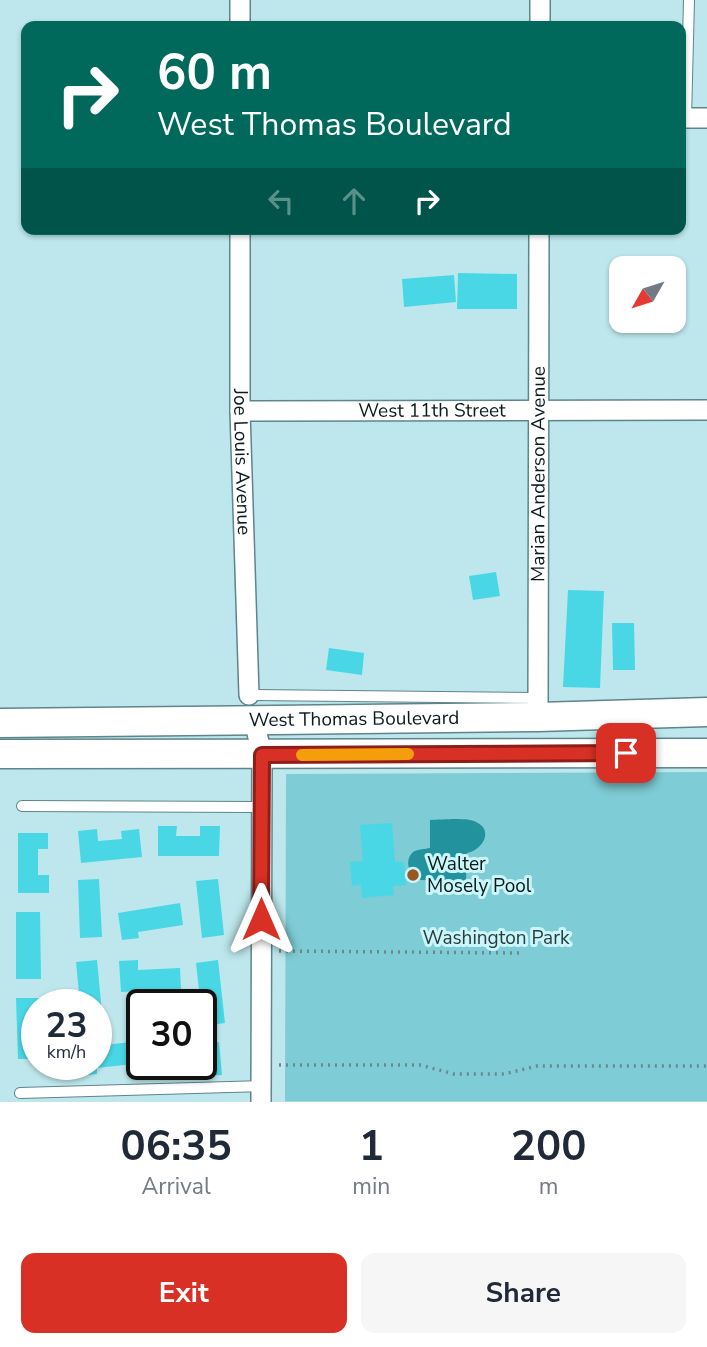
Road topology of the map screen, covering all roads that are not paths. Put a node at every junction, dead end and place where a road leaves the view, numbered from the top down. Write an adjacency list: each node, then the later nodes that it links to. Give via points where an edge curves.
1 (240, 0): 4 (street)
2 (540, 0): 5 (street)
3 (689, 0): 6 (lane)
4 (240, 21)
5 (540, 21)
6 (686, 71)
7 (686, 118): 8 (street)
8 (707, 118)
9 (240, 235): 13 (street, Joe Louis Avenue)
10 (539, 235): 11 (street, Marian Anderson Avenue)
11 (539, 410): 12 (street, West 11th Street); 13 (street, West 11th Street); 15 (street, Marian Anderson Avenue)
12 (707, 410)
13 (240, 411): 14 (street, Joe Louis Avenue)
14 (252, 707): 15 (street, West Thomas Boulevard); 17 (street, West Thomas Boulevard); 20 (street, Joe Louis Avenue)
15 (538, 708): 16 (street, West Thomas Boulevard)
16 (707, 712)
17 (0, 723)
18 (707, 753): 20 (street, West Thomas Boulevard)
19 (0, 754): 20 (street, West Thomas Boulevard)
20 (262, 755): 22 (street, Joe Louis Avenue)
21 (22, 806): 22 (lane)
22 (262, 807): 24 (street, Joe Louis Avenue)
23 (20, 1093): 24 (lane)
24 (261, 1094)

